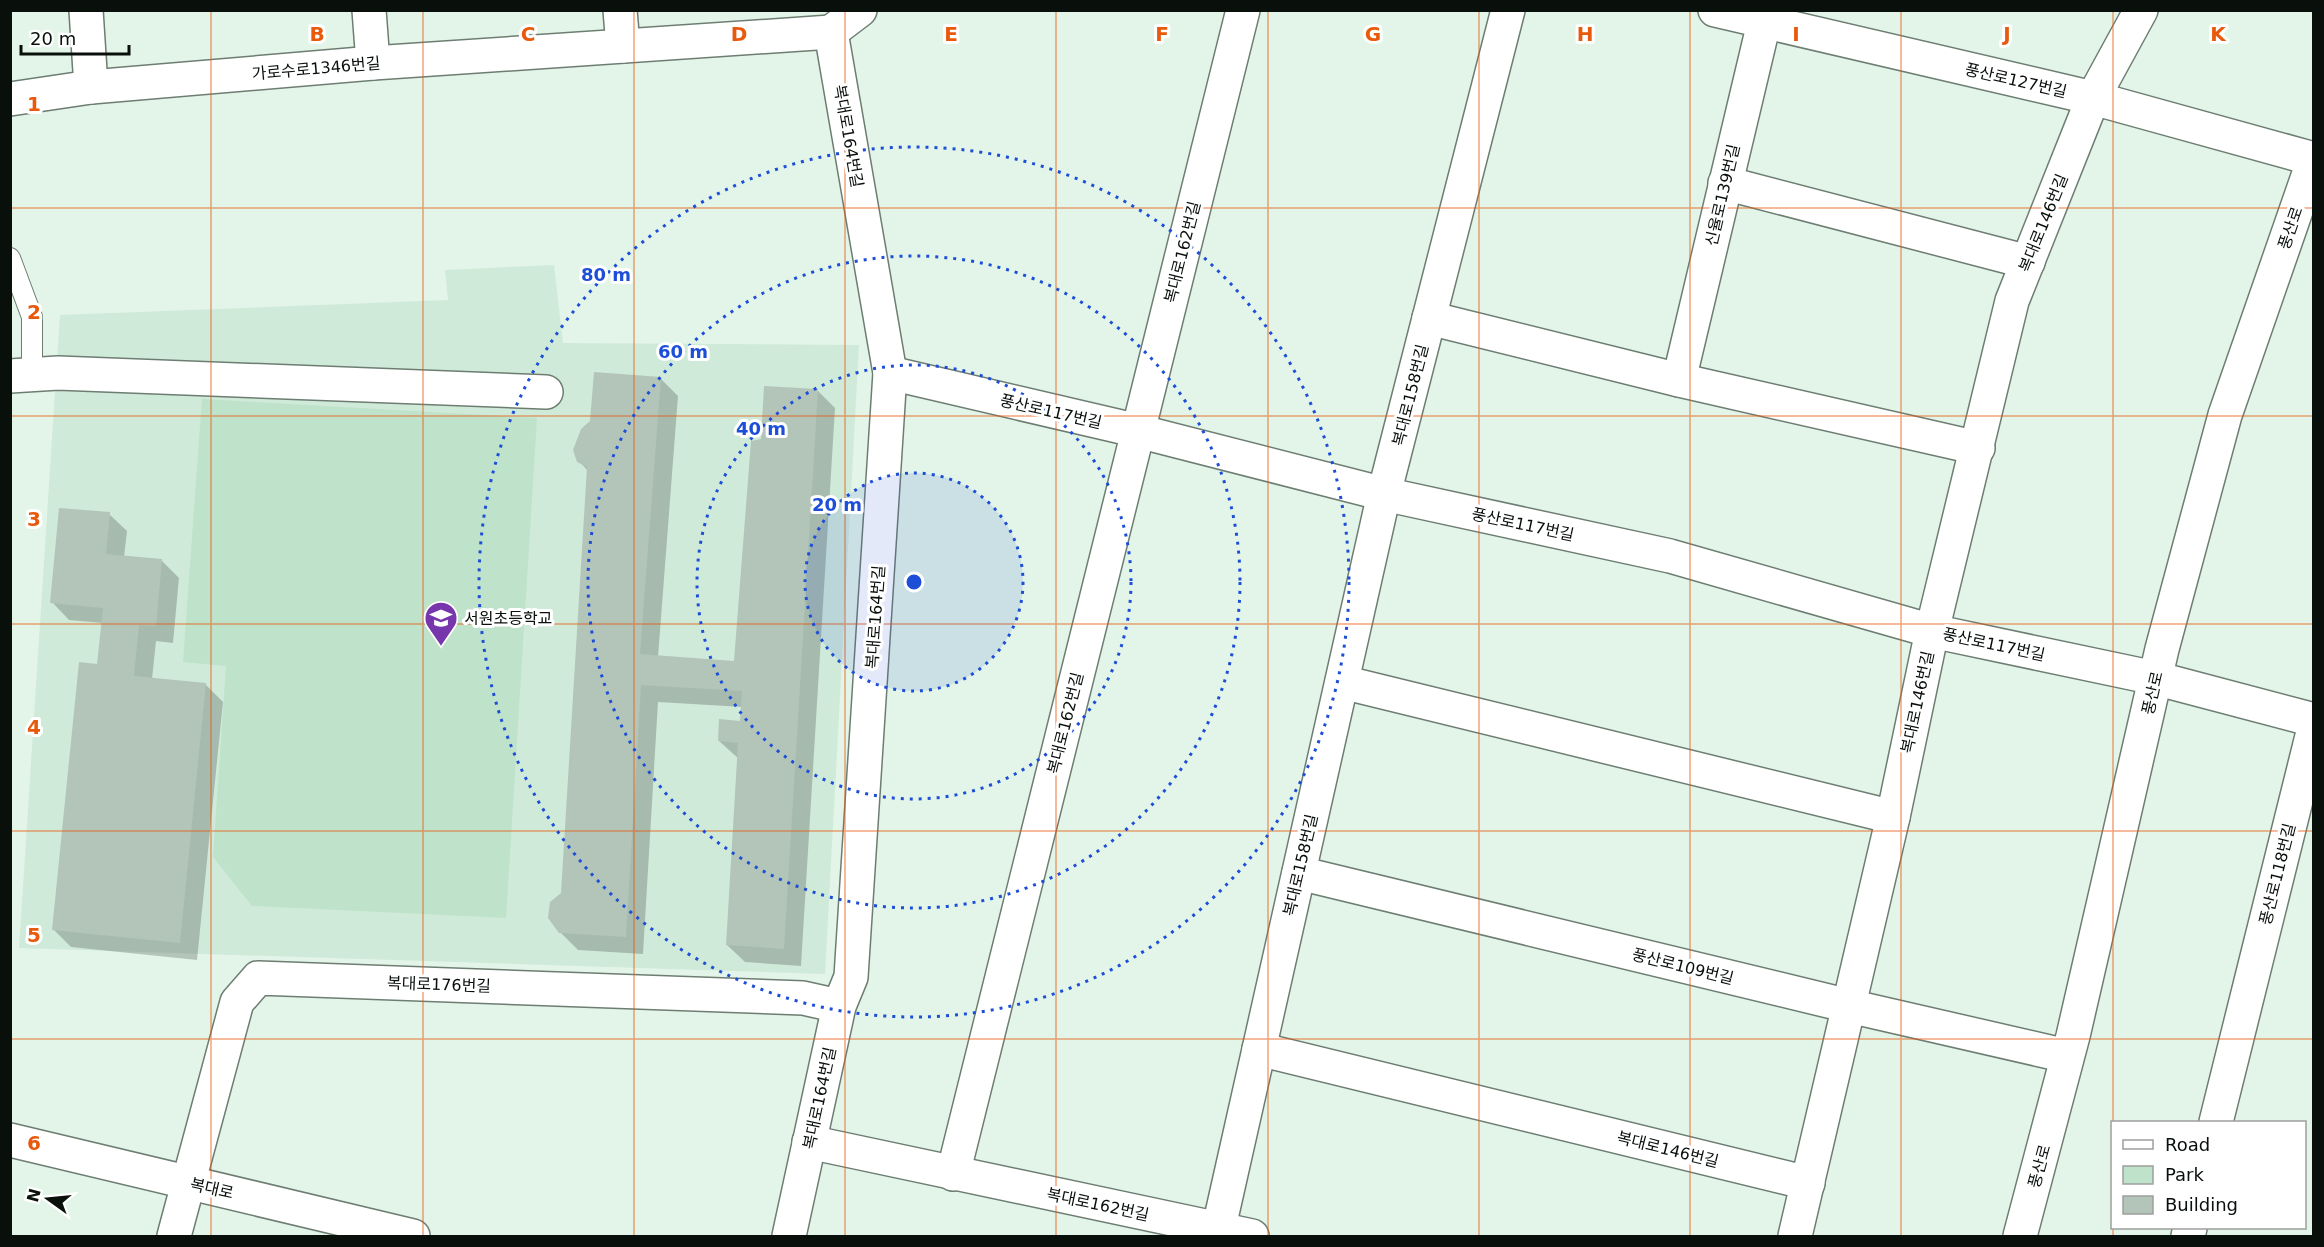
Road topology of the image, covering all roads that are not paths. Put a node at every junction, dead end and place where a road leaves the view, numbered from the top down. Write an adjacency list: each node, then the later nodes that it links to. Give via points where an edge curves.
1 (86, 10): 13 (street)
2 (369, 10): 12 (street)
3 (620, 10): 11 (street)
4 (860, 10): 10 (street)
5 (1243, 10): 25 (street, 복대로162번길)
6 (1508, 10): 20 (street, 복대로158번길)
7 (1716, 10): 9 (street, 풍산로127번길)
8 (2141, 10): 14 (street, 복대로146번길)
9 (1765, 17): 14 (street, 풍산로127번길); 17 (street, 신율로139번길)
10 (831, 32): 11 (street, 가로수로1346번길); 21 (street, 복대로164번길)
11 (622, 46): 12 (street, 가로수로1346번길)
12 (373, 63): 13 (street, 가로수로1346번길)
13 (91, 87): 15 (street, 가로수로1346번길)
14 (2093, 98): 16 (street, 풍산로127번길); 19 (street, 복대로146번길)
15 (10, 99)
16 (2313, 159): 29 (street, 풍산로, via 2225,415)
17 (1725, 183): 19 (street); 23 (street, 신율로139번길)
18 (10, 258): 22 (lane, via 32,317)
19 (2028, 262): 26 (street, 복대로146번길, via 2012,301)
20 (1430, 318): 23 (street); 27 (street, 복대로158번길)
21 (890, 373): 25 (street, 풍산로117번길); 35 (street, 복대로164번길, via 851,976)
22 (21, 376): 24 (street, via 58,374)
23 (1679, 380): 26 (street)
24 (546, 392)
25 (1137, 431): 27 (street, 풍산로117번길); 42 (street, 복대로162번길)
26 (1978, 448): 28 (street, 복대로146번길)
27 (1384, 494): 28 (street, 풍산로117번길, via 1670,556); 30 (street, 복대로158번길)
28 (1932, 631): 29 (street, 풍산로117번길); 33 (street, 복대로146번길)
29 (2155, 678): 31 (street); 38 (street, 풍산로)
30 (1342, 682): 33 (street); 34 (street, 복대로158번길)
31 (2313, 720)
32 (2313, 728): 39 (street, 풍산로118번길)
33 (1893, 817): 36 (street, 복대로146번길)
34 (1299, 873): 36 (street, 풍산로109번길); 37 (street, 복대로158번길)
35 (839, 1006): 41 (street, 복대로164번길); 43 (street, 복대로176번길, via 803,998 258,978 237,1002)
36 (1849, 1006): 38 (street, 풍산로109번길); 44 (street, 복대로146번길)
37 (1259, 1049): 44 (street, 복대로146번길); 45 (street, 복대로158번길)
38 (2067, 1056): 46 (street, 풍산로)
39 (2216, 1121)
40 (10, 1140): 43 (street, 복대로)
41 (809, 1142): 42 (street); 49 (street, 복대로164번길)
42 (953, 1174): 45 (street, 복대로162번길)
43 (188, 1183): 47 (street); 48 (street, 복대로)
44 (1808, 1183): 51 (street, 복대로146번길)
45 (1218, 1232): 50 (street)
46 (2027, 1235)
47 (174, 1236)
48 (413, 1236)
49 (789, 1236)
50 (1252, 1236)
51 (1795, 1236)

